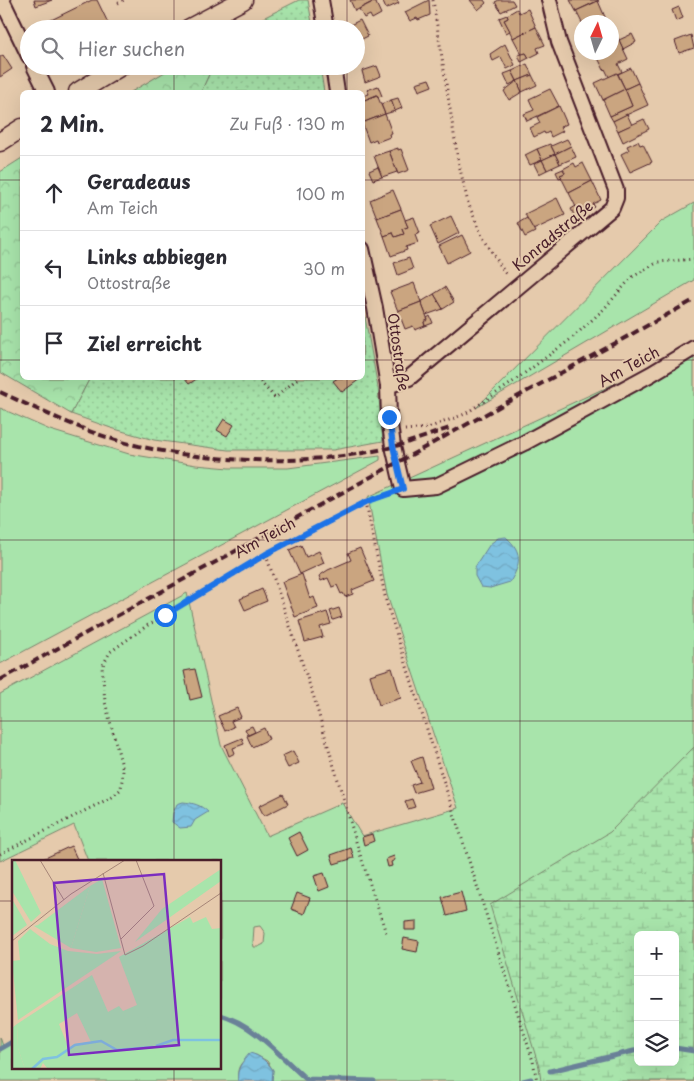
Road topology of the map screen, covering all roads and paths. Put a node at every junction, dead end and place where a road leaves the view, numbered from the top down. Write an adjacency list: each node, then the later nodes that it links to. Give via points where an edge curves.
1 (2, 0): 10 (street)
2 (124, 0): 7 (path)
3 (243, 0): 8 (street)
4 (321, 0): 9 (street)
5 (434, 0): 21 (path, via 458,160 468,203 482,236)
6 (549, 0): 21 (street, Konradstraße, via 559,42 616,190 616,198 612,208)
7 (118, 3)
8 (205, 20)
9 (324, 20)
10 (20, 37)
11 (38, 75): 14 (street)
12 (106, 75): 15 (street)
13 (334, 75): 16 (street)
14 (46, 90)
15 (81, 90)
16 (337, 90)
17 (20, 129): 18 (street)
18 (0, 142)
19 (694, 259): 26 (path, via 658,262 632,277 571,339 465,414 428,428 406,430)
20 (365, 265): 25 (street, Ottostraße)
21 (517, 289): 25 (street, Konradstraße, via 409,378)
22 (694, 348): 27 (street, Am Teich, via 524,443 436,486)
23 (259, 380): 24 (path, via 275,398)
24 (296, 380)
25 (388, 386): 26 (street, Ottostraße)
26 (390, 426): 27 (street, Ottostraße)
27 (403, 489): 28 (path, Am Teich)
28 (366, 502): 29 (path, Am Teich); 32 (path, via 386,601 534,1061)
29 (266, 554): 30 (path, Am Teich, via 148,625 110,652 102,667 104,694 123,770 121,789 112,797); 31 (path)
30 (0, 854)
31 (386, 933)
32 (537, 1081)

